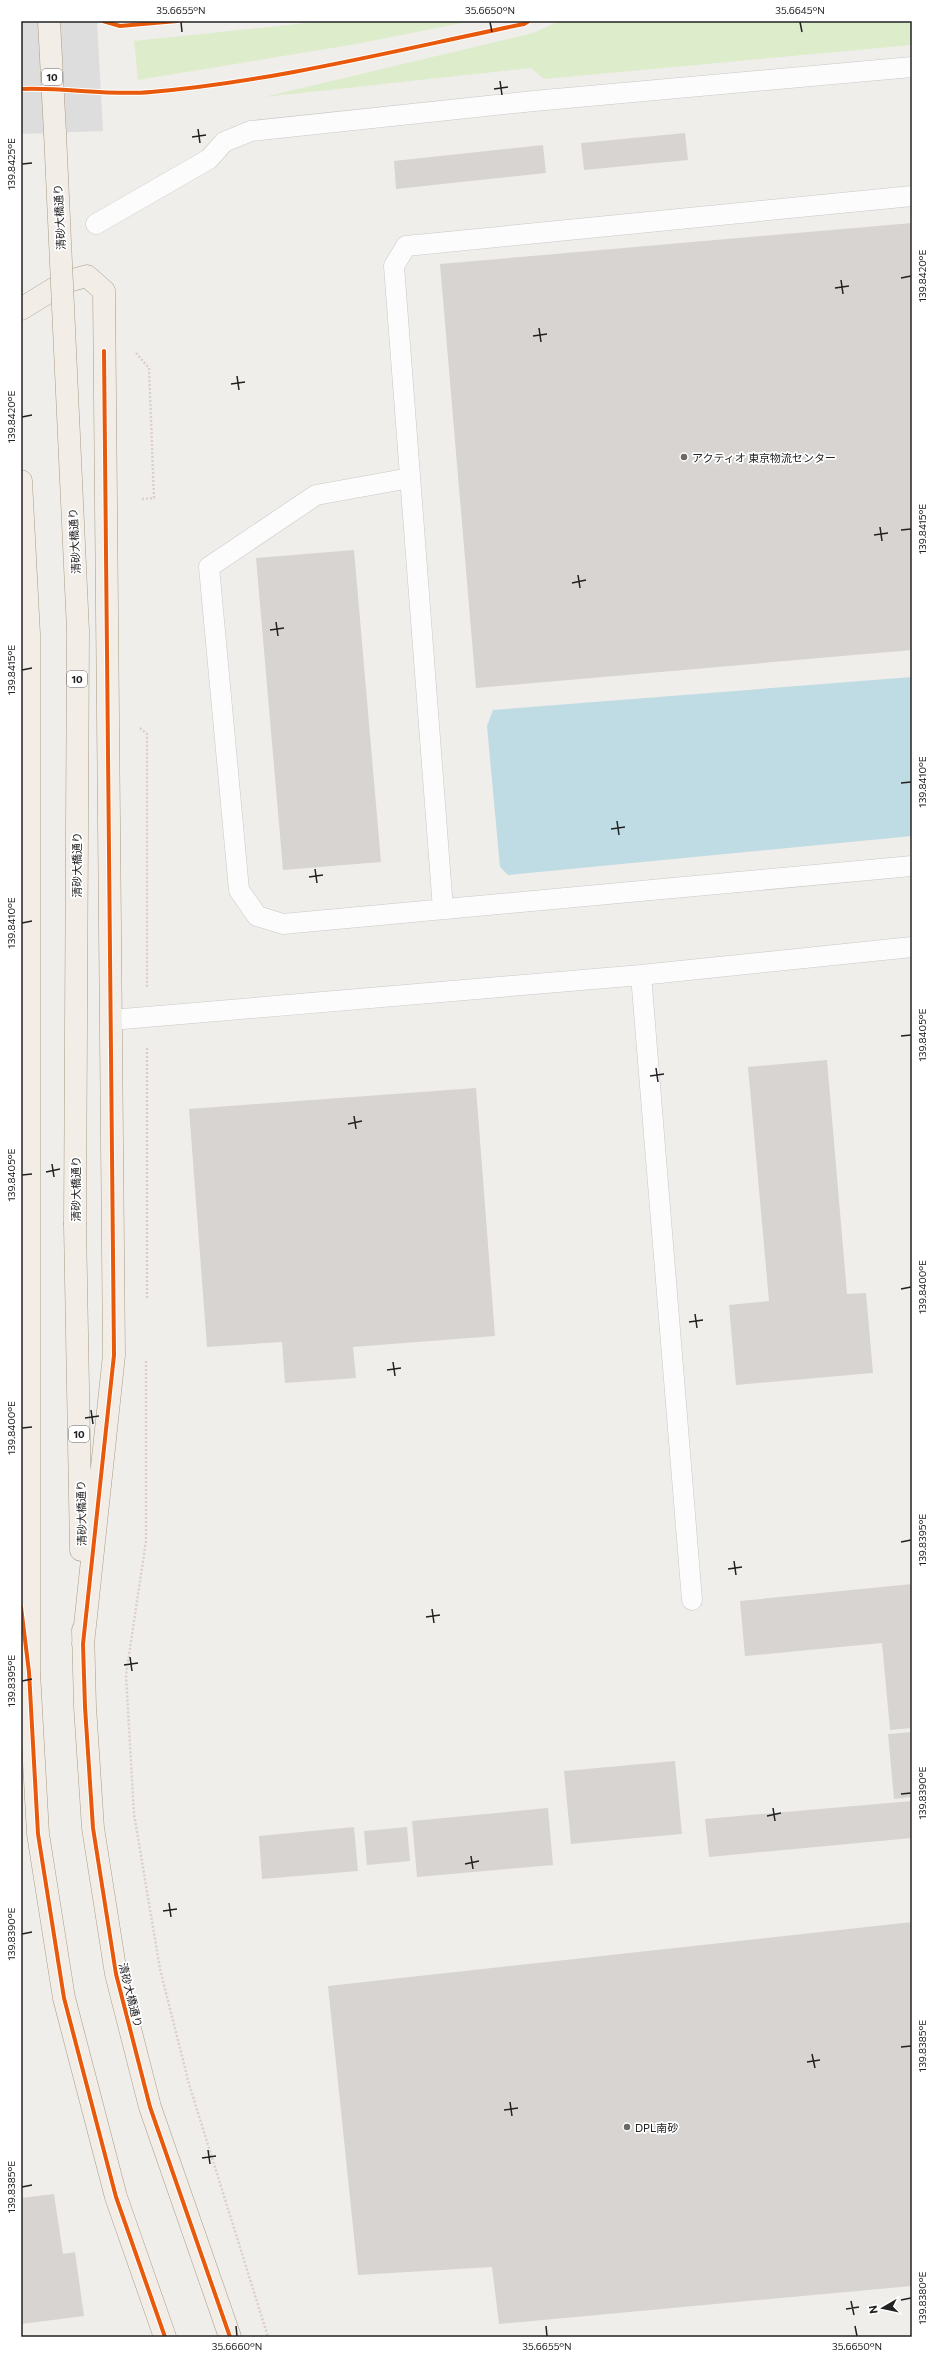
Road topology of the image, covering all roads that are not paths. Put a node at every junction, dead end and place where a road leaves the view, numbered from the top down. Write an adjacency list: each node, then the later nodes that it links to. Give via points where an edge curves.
1 (49, 21): 15 (main road, 清砂大橋通り / 10, bridge, via 78,631 75,1225)
2 (912, 67): 4 (lane, via 534,101 251,132 224,142 209,159)
3 (912, 196): 6 (lane, via 406,246 394,266)
4 (96, 224)
5 (21, 310): 12 (main road, via 64,282 87,276 104,291)
6 (410, 478): 9 (lane); 9 (lane, via 316,495 209,567 240,890 257,916 283,924)
7 (21, 481): 16 (main road, via 28,634)
8 (912, 866): 9 (lane)
9 (443, 909)
10 (912, 947): 11 (lane)
11 (641, 975): 12 (lane); 13 (lane)
12 (111, 1020): 15 (main road, via 114,1355)
13 (692, 1600)
14 (21, 1607): 16 (main road)
15 (83, 1644): 18 (main road, 清砂大橋通り / 10, via 84,1707 93,1828 116,1974 150,2107)
16 (29, 1672): 17 (main road, via 38,1834 64,1998 116,2198)
17 (165, 2337)
18 (230, 2337)

